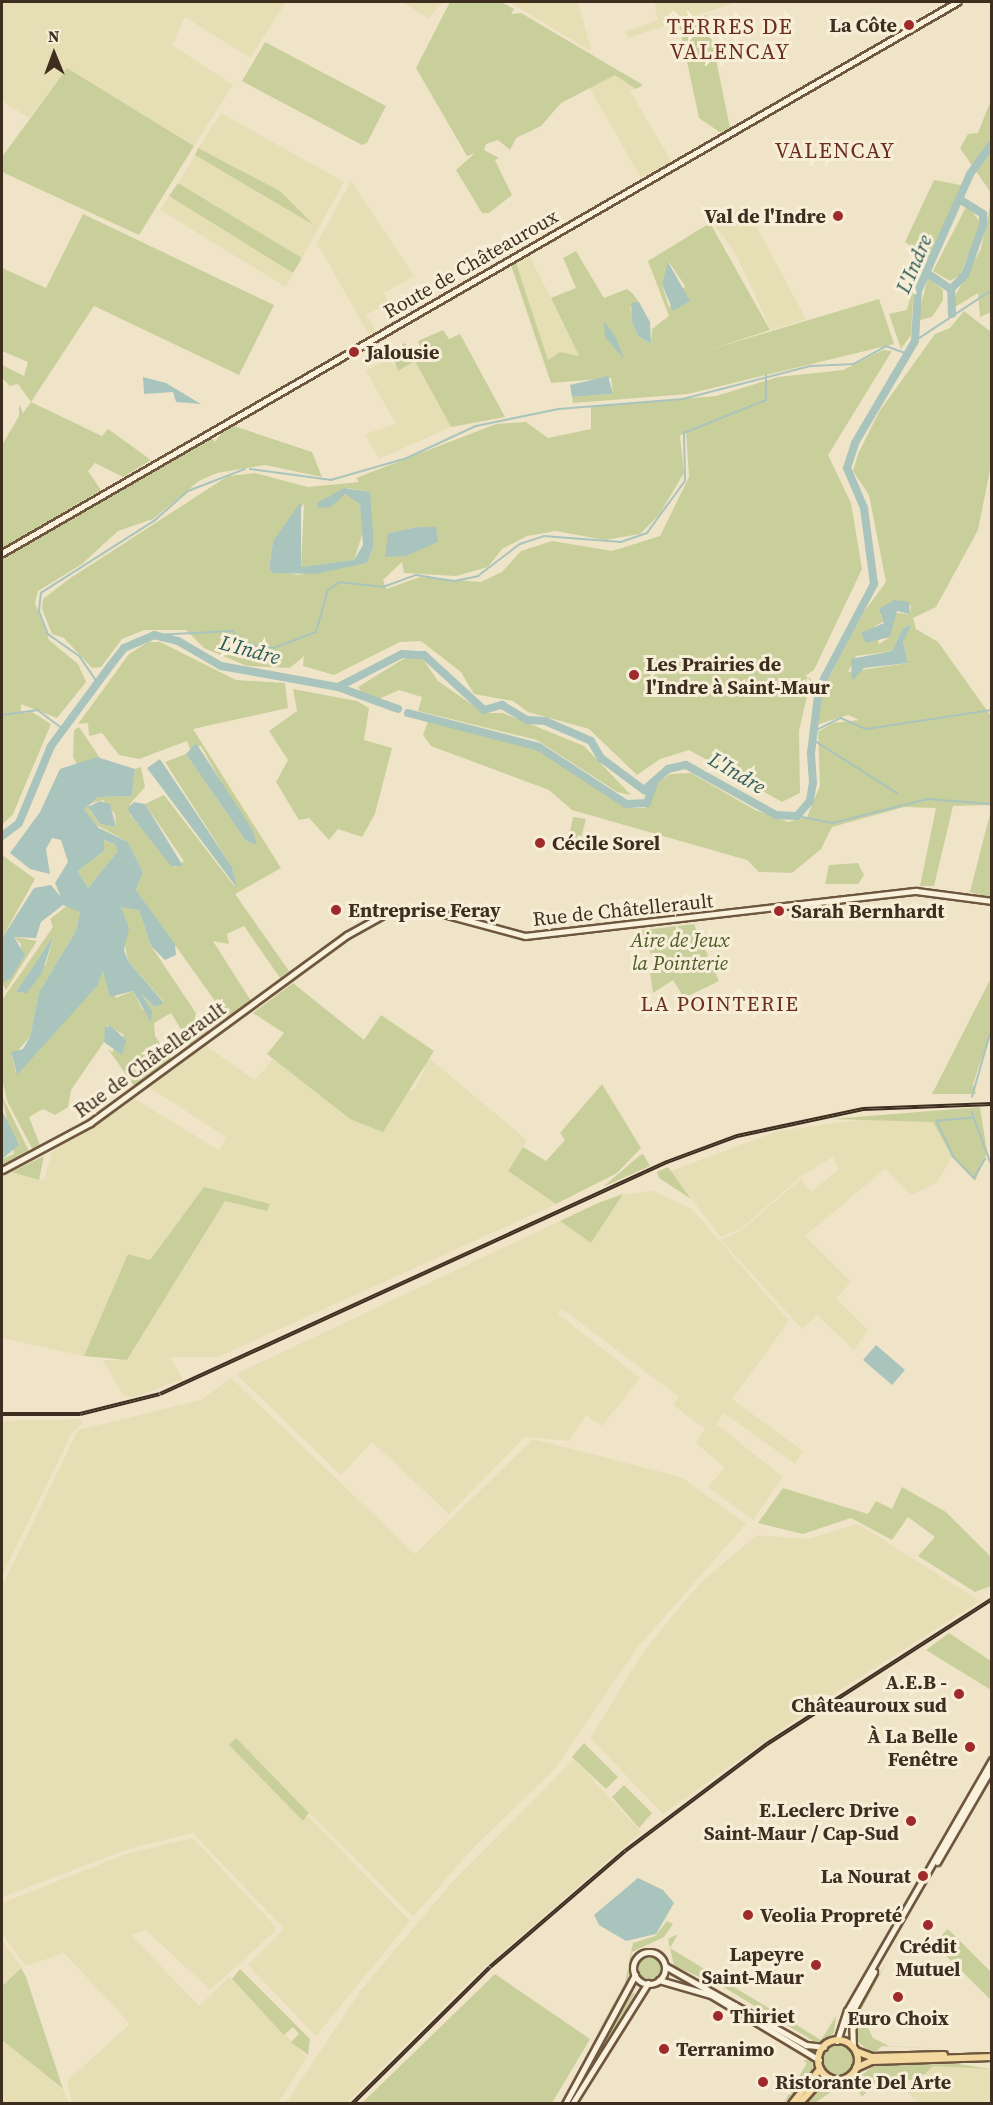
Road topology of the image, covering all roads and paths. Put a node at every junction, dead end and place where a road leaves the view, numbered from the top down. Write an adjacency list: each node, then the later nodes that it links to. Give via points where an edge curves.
1 (957, 2): 2 (street, Route de Châteauroux)
2 (2, 553)
3 (992, 902): 4 (street, Rue de Châtellerault, via 916,891 525,936 425,909 394,909 365,922 46,1149)
4 (2, 1170)
5 (992, 1760): 11 (street, via 847,2011)
6 (992, 1767): 13 (street, via 857,2001 849,2029)
7 (665, 1966): 8 (street, via 660,1956 645,1952 634,1964); 9 (street); 12 (street, via 806,2044)
8 (635, 1975): 10 (street); 19 (street, via 629,1995)
9 (659, 1980): 10 (street); 15 (street, via 711,1995)
10 (648, 1983): 20 (street)
11 (837, 2041): 12 (main road); 13 (main road)
12 (824, 2047): 15 (main road)
13 (854, 2049): 14 (main road, via 872,2056); 16 (main road)
14 (992, 2055): 16 (main road, via 872,2061)
15 (819, 2060): 17 (main road)
16 (856, 2068): 18 (main road, via 843,2079)
17 (820, 2069): 18 (main road); 21 (main road)
18 (830, 2078): 22 (main road, via 820,2081)
19 (565, 2103)
20 (572, 2103)
21 (792, 2103)
22 (799, 2103)

